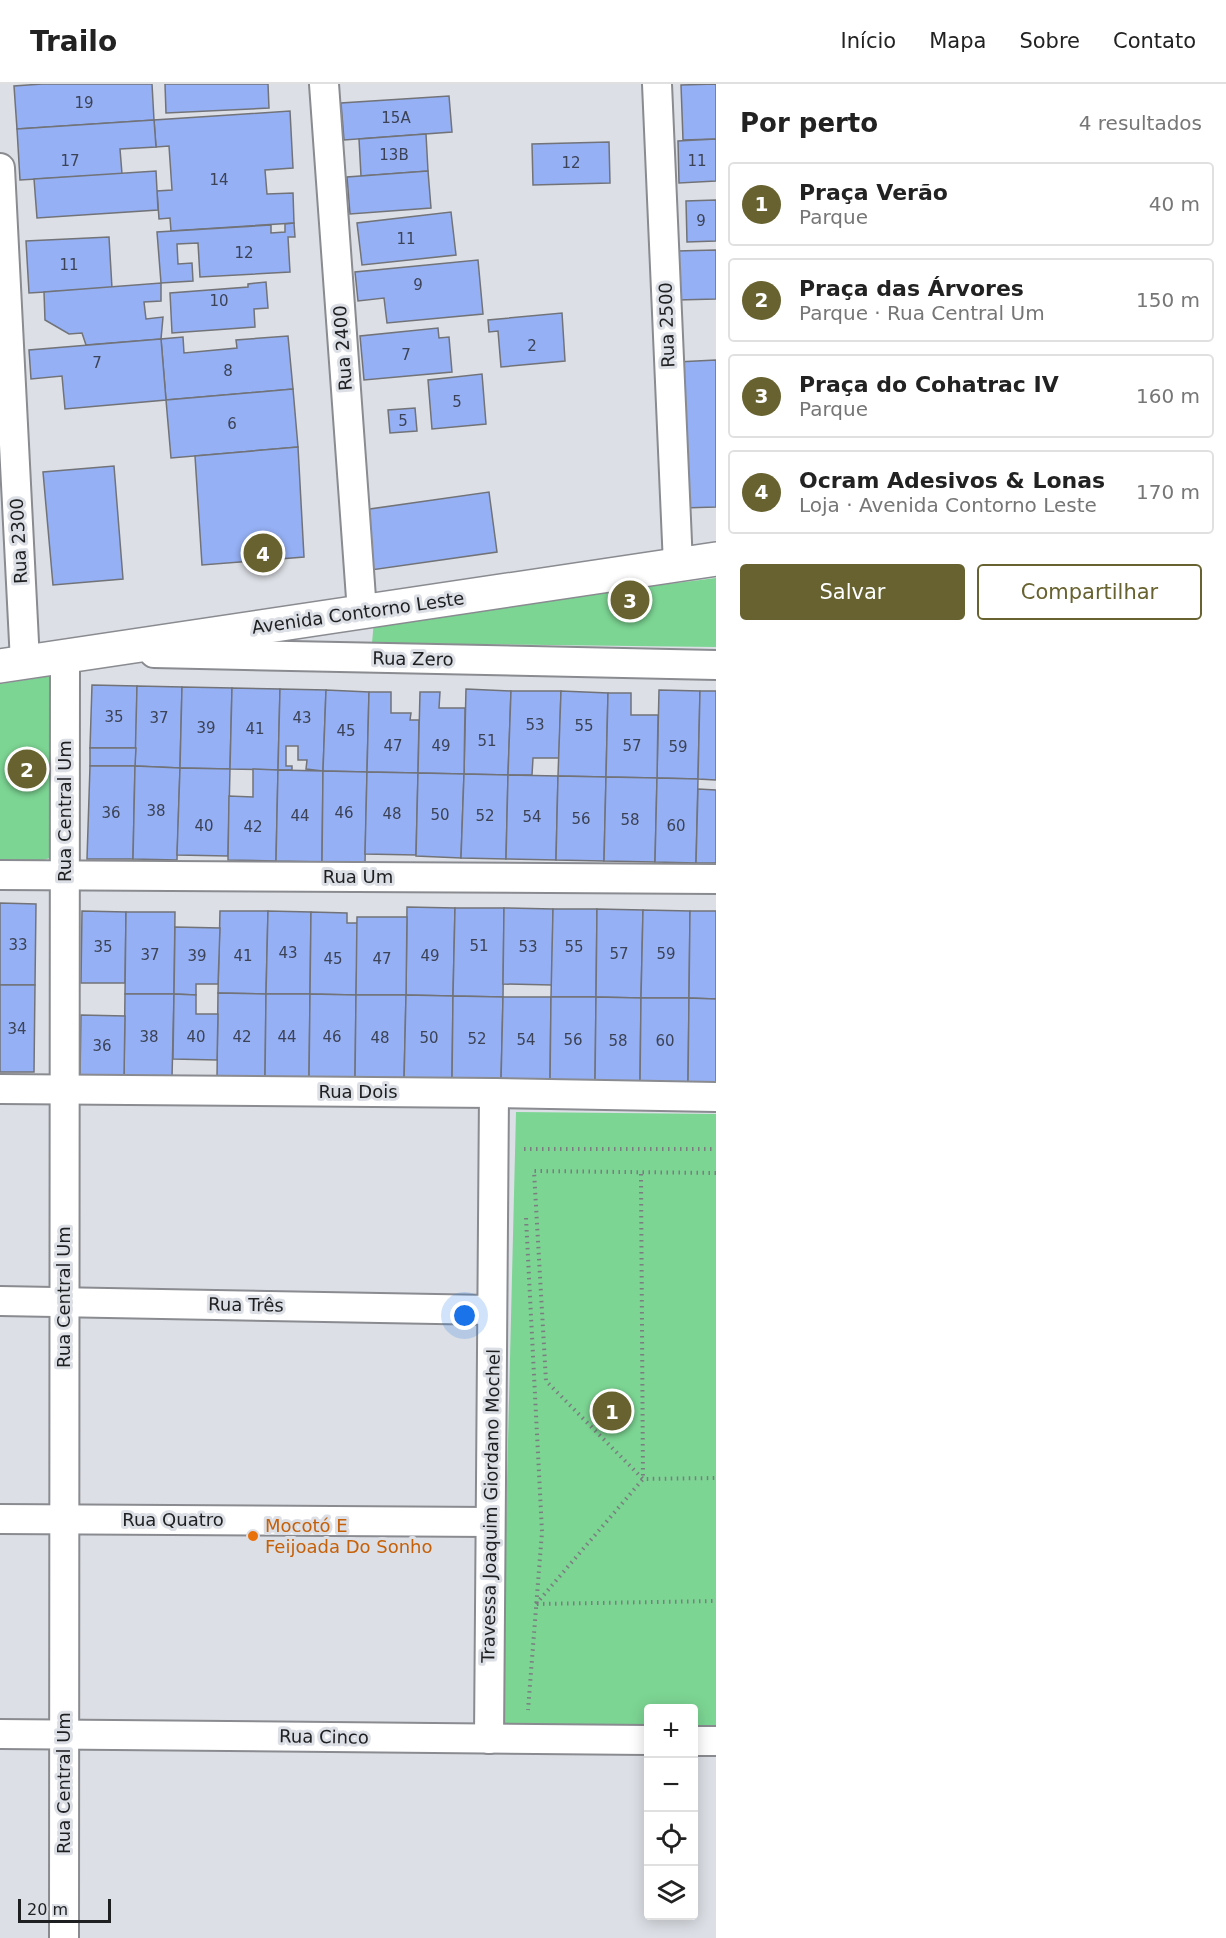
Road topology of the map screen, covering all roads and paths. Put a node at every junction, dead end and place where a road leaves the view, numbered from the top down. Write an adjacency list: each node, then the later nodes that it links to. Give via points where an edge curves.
1 (324, 84): 6 (street, Rua 2400)
2 (657, 84): 5 (street, Rua 2500)
3 (0, 168): 9 (street, Rua 2300)
4 (716, 559): 5 (main road, Avenida Contorno Leste)
5 (678, 565): 6 (main road, Avenida Contorno Leste)
6 (362, 612): 7 (main road, Avenida Contorno Leste)
7 (111, 650): 8 (main road, Avenida Contorno Leste); 10 (street, Rua Zero)
8 (65, 657): 9 (main road, Avenida Contorno Leste); 12 (street, Rua Central Um)
9 (13, 664)
10 (716, 665)
11 (0, 875): 12 (street, Rua Um)
12 (64, 875): 13 (street, Rua Um); 15 (street, Rua Central Um)
13 (716, 879)
14 (0, 1089): 15 (street, Rua Dois)
15 (64, 1090): 16 (street, Rua Dois); 24 (street, Rua Central Um)
16 (494, 1093): 17 (street, Rua Dois); 25 (street, Travessa Joaquim Giordano Mochel)
17 (716, 1097)
18 (716, 1149): 19 (path, via 522,1149)
19 (523, 1161)
20 (641, 1173): 21 (path); 27 (path); 27 (path, via 534,1171 546,1382)
21 (716, 1173)
22 (525, 1209): 32 (path, via 542,1532)
23 (0, 1301): 24 (street, Rua Três)
24 (64, 1302): 25 (street, Rua Três); 29 (street, Rua Central Um)
25 (492, 1310): 30 (street, Travessa Joaquim Giordano Mochel)
26 (716, 1478): 27 (path)
27 (643, 1479): 32 (path)
28 (0, 1518): 29 (street, Rua Quatro)
29 (64, 1519): 30 (street, Rua Quatro); 35 (street, Rua Central Um)
30 (490, 1522): 36 (street, Travessa Joaquim Giordano Mochel)
31 (716, 1601): 32 (path)
32 (536, 1604): 33 (path)
33 (527, 1719)
34 (0, 1734): 35 (street, Rua Cinco)
35 (64, 1734): 36 (street, Rua Cinco); 40 (street, Rua Central Um)
36 (489, 1739): 37 (street, Rua Cinco)
37 (644, 1740)
38 (698, 1741): 39 (street)
39 (716, 1741)
40 (64, 1938)

